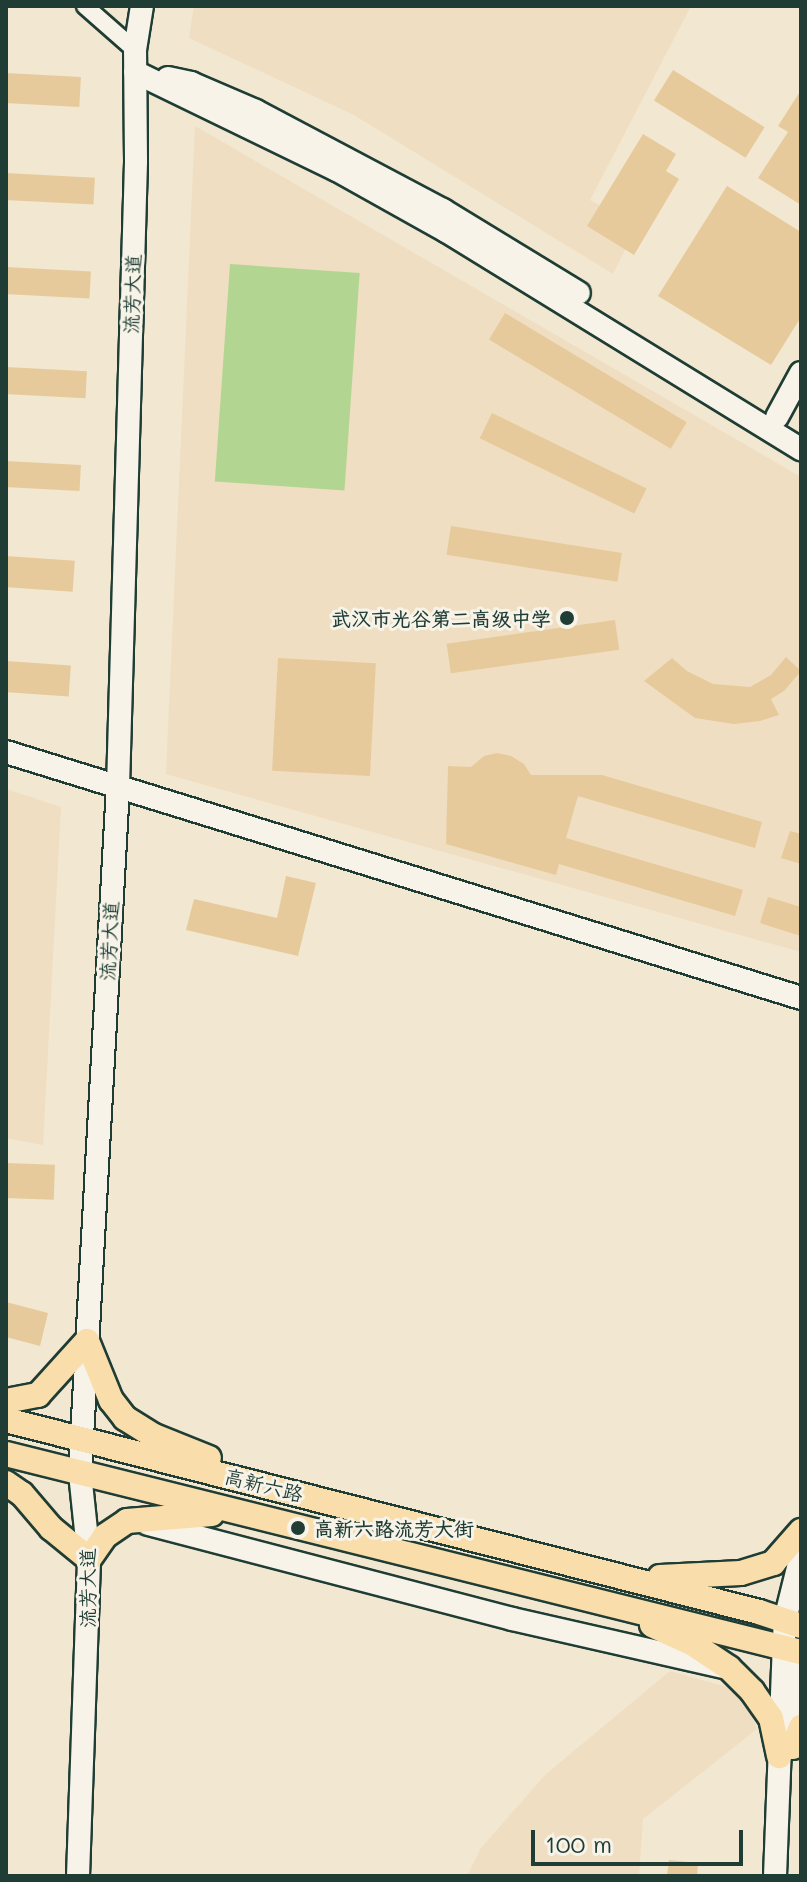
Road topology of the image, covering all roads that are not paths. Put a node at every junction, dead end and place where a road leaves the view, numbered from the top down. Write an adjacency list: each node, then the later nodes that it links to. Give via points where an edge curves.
1 (85, 6): 3 (street)
2 (142, 6): 3 (main road, 流芳大道)
3 (135, 61): 5 (main road, via 256,111 443,210); 7 (main road, via 446,231); 9 (main road, 流芳大道)
4 (801, 373): 5 (main road)
5 (777, 417): 6 (main road)
6 (801, 431)
7 (801, 449)
8 (6, 752): 9 (main road)
9 (118, 787): 10 (main road); 11 (main road, 流芳大道)
10 (801, 998)
11 (87, 1341): 12 (main road, via 38,1395); 14 (main road, 流芳大道); 18 (main road, via 111,1400 125,1418 154,1436)
12 (6, 1401)
13 (6, 1420): 14 (main road, 高新六路)
14 (83, 1439): 16 (main road, 流芳大道); 18 (main road, 高新六路)
15 (6, 1454): 16 (main road, 高新六路)
16 (80, 1473): 19 (main road, 高新六路); 23 (main road, 流芳大道)
17 (11, 1489): 23 (main road)
18 (294, 1493): 24 (main road, 高新六路)
19 (240, 1513): 20 (main road); 25 (main road, 高新六路)
20 (127, 1521): 23 (main road, via 105,1536); 28 (main road)
21 (801, 1531): 24 (main road, via 773,1563 741,1573)
22 (801, 1556): 26 (main road)
23 (89, 1559): 31 (main road, 流芳大道)
24 (617, 1576): 26 (main road, 高新六路)
25 (607, 1604): 27 (main road, 高新六路); 28 (main road, via 693,1644)
26 (793, 1623): 27 (main road)
27 (792, 1649): 30 (main road)
28 (729, 1668): 30 (main road)
29 (801, 1669): 30 (main road)
30 (791, 1743): 32 (main road); 33 (main road)
31 (78, 1876)
32 (775, 1876)
33 (790, 1876)

